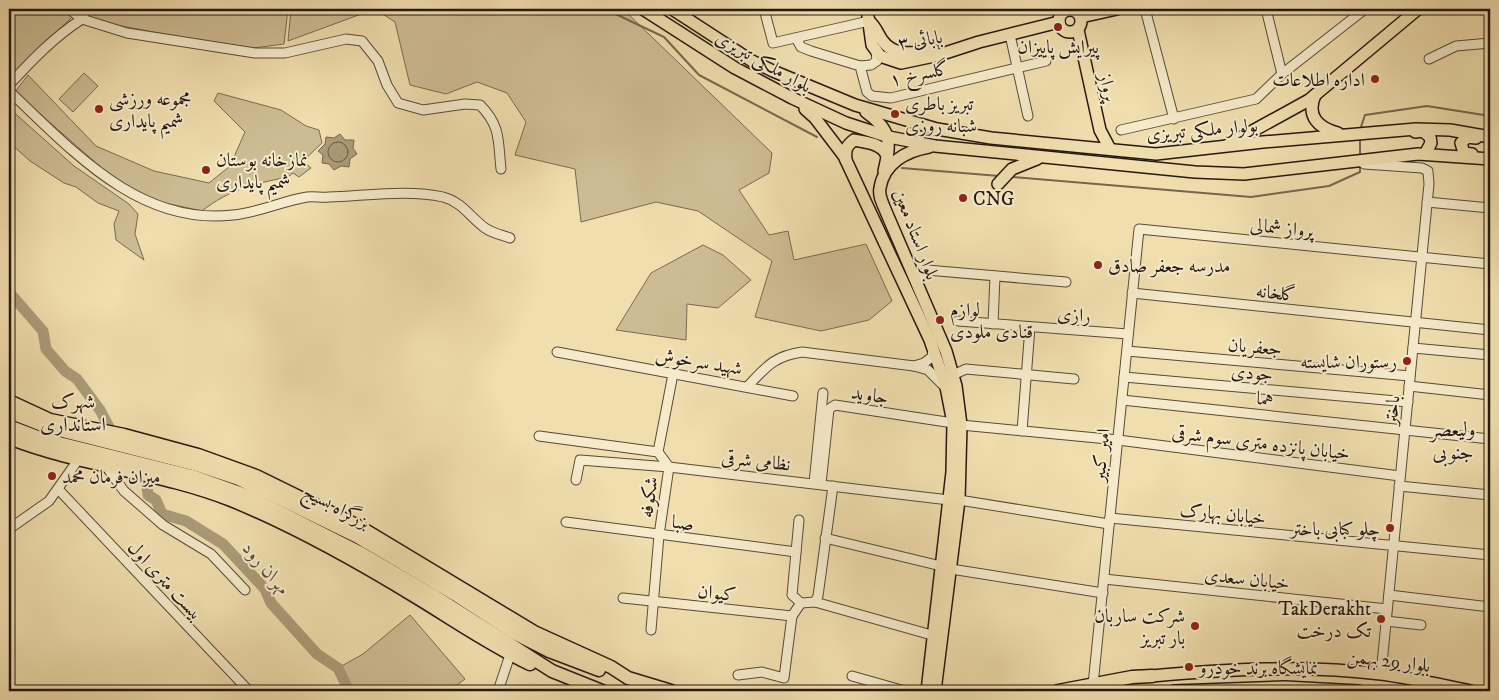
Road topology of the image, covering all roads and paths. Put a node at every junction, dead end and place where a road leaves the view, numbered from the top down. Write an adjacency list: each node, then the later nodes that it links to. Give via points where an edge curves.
1 (69, 9): 14 (street)
2 (85, 9): 14 (street)
3 (643, 9): 31 (main road, بلوار ملکى تبریزى, via 735,68)
4 (672, 9): 32 (main road, بلوار ملکى تبریزى, via 752,61)
5 (764, 9): 19 (street, via 773,43)
6 (866, 9): 15 (main road)
7 (1069, 9): 13 (main road, via 1077,11); 16 (main road, via 1063,12)
8 (1117, 9): 13 (main road)
9 (1145, 9): 34 (street)
10 (1266, 9): 27 (street)
11 (1365, 9): 27 (street)
12 (1418, 9): 30 (main road)
13 (1081, 17): 17 (main road, via 1082,24)
14 (82, 19): 28 (street, via 42,49); 50 (street, via 127,33 255,53 285,53 346,39 362,40 378,61 398,103 423,110 480,105 493,118)
15 (869, 21): 19 (street); 20 (main road, بابائی ۳, via 889,47 906,54); 22 (main road, بابائی ۳, via 868,29)
16 (1059, 22): 17 (main road, via 1062,29); 18 (main road, بابائی ۳)
17 (1075, 31): 41 (main road, پرواز, via 1094,134); 43 (main road, پرواز, via 1100,130)
18 (1010, 34): 20 (main road, بابائی ۳); 26 (street)
19 (796, 38): 25 (street, گلسرخ ۱, via 806,49)
20 (979, 42): 22 (main road, بابائی ۳, via 901,63 889,61)
21 (1490, 43): 23 (street, via 1456,46)
22 (876, 51): 25 (street, via 877,61)
23 (1429, 59)
24 (1046, 61): 26 (street)
25 (860, 66): 26 (street, گلسرخ ۱, via 867,92 872,96 890,98)
26 (1017, 68): 33 (street)
27 (1282, 74): 34 (street, via 1256,100)
28 (9, 84)
29 (9, 91): 56 (street, via 93,169 118,187 154,205 194,214 232,216 307,197 392,193 442,197 458,202 486,228)
30 (1316, 94): 37 (main road, via 1311,104 1315,121 1327,130); 42 (main road)
31 (792, 98): 38 (main road, بلوار ملکى تبریزى); 49 (main road, بلوار استاد معین, via 815,118)
32 (857, 106): 41 (main road, بولوار ملکی تبریزی, via 937,129 991,138); 45 (main road, via 886,130)
33 (1028, 116)
34 (1174, 119): 35 (street)
35 (1121, 130)
36 (1393, 131): 37 (main road, بولوار ملکی تبریزی); 39 (main road, بولوار ملکی تبریزی, via 1428,128); 44 (main road, via 1423,131 1431,143)
37 (1346, 135): 42 (main road, بولوار ملکی تبریزی)
38 (889, 137): 40 (main road, بولوار ملکی تبریزی)
39 (1490, 137): 47 (main road, via 1467,137 1461,146 1464,153)
40 (935, 146): 46 (main road, بولوار ملکی تبریزی); 52 (main road, بلوار استاد معین, via 917,149 897,160)
41 (1086, 146): 43 (main road, بولوار ملکی تبریزی)
42 (1224, 146): 43 (main road, بولوار ملکی تبریزی, via 1156,154)
43 (1110, 149)
44 (1425, 154): 47 (main road, بولوار ملکی تبریزی); 48 (main road, بولوار ملکی تبریزی)
45 (887, 156): 49 (main road, via 880,146 854,140 845,151); 52 (main road)
46 (1046, 158): 48 (main road, بولوار ملکی تبریزی, via 1244,174 1346,162); 51 (main road, via 1020,164)
47 (1490, 158)
48 (1385, 162): 53 (street, باختر, via 1428,171)
49 (847, 165): 69 (main road, بلوار استاد معین)
50 (501, 170)
51 (998, 184)
52 (880, 187): 60 (main road, بلوار استاد معین, via 887,214)
53 (1427, 202): 54 (street); 57 (street, باختر)
54 (1490, 208)
55 (1139, 229): 57 (street, پرواز شمالی); 62 (street, امیر کبیر)
56 (510, 238)
57 (1422, 257): 58 (street, پرواز شمالی); 64 (street, باختر)
58 (1490, 264)
59 (995, 276): 60 (street, via 927,270); 61 (street); 65 (street)
60 (915, 280): 76 (main road, بلوار استاد معین)
61 (1066, 282)
62 (1132, 293): 64 (street, گلخانه); 68 (street, امیر کبیر)
63 (958, 321): 65 (street, رازی)
64 (1415, 323): 67 (street, گلخانه); 70 (street, باختر)
65 (993, 324): 66 (street, رازی)
66 (1030, 327): 68 (street, رازی); 77 (street)
67 (1490, 330)
68 (1128, 334): 71 (street, امیر کبیر)
69 (933, 347): 74 (street, via 932,357); 83 (main road, بلوار استاد معین)
70 (1413, 348): 73 (street); 78 (street, باختر)
71 (1126, 351): 78 (street, جعفریان); 79 (street, امیر کبیر)
72 (557, 352): 75 (street, شهید سرخوش)
73 (1490, 355)
74 (914, 366): 81 (street, شهید سرخوش, via 802,352 784,354); 83 (street, شهید سرخوش, via 928,370)
75 (673, 374): 81 (street, شهید سرخوش); 100 (street, شکوفه)
76 (953, 375): 77 (street, via 966,369); 92 (main road, بلوار استاد معین)
77 (1027, 375): 80 (street); 95 (street)
78 (1410, 376): 82 (street, باختر)
79 (1124, 377): 87 (street, امیر کبیر); 89 (street, جودی)
80 (1074, 379)
81 (748, 386): 86 (street)
82 (1409, 386): 85 (street); 89 (street, باختر)
83 (946, 388): 92 (main road, بلوار استاد معین)
84 (823, 393): 106 (street)
85 (1490, 395)
86 (793, 396)
87 (1122, 400): 94 (street, هما); 99 (street, امیر کبیر)
88 (9, 401): 91 (highway)
89 (1408, 402): 94 (street, باختر)
90 (9, 412): 91 (highway)
91 (48, 423): 147 (highway, via 124,435 198,454 256,476 358,526 534,632 628,678)
92 (957, 424): 95 (street, خیابان پانزده متری سوم شرقی); 106 (street, جاوید, via 835,406 829,409); 111 (main road, بلوار استاد معین)
93 (9, 426): 138 (highway, بزرگراه بسیج, via 43,439 192,476 248,496 359,552)
94 (1405, 429): 98 (street, هما); 104 (street, باختر)
95 (1022, 431): 99 (street, خیابان پانزده متری سوم شرقی)
96 (539, 436): 100 (street)
97 (9, 438): 101 (highway)
98 (1490, 439)
99 (1118, 440): 104 (street, خیابان پانزده متری سوم شرقی); 113 (street, امیر کبیر)
100 (658, 452): 103 (street, شکوفه)
101 (78, 460): 102 (highway); 109 (street)
102 (106, 466): 123 (street, via 124,492 163,525 211,554); 137 (highway, via 181,484 230,500 287,525 408,592)
103 (668, 467): 105 (street, نظامی شرقی, via 580,460); 106 (street, نظامی شرقی); 116 (street, شکوفه)
104 (1400, 476): 108 (street, باختر)
105 (576, 480)
106 (818, 484): 107 (street, نظامی شرقی)
107 (832, 486): 111 (street, نظامی شرقی); 117 (street)
108 (1399, 486): 110 (street); 118 (street, باختر)
109 (59, 490): 115 (street, via 49,501); 144 (street, بیست متری اول)
110 (1490, 495)
111 (954, 500): 113 (street, خیابان بهارک); 121 (main road, بلوار استاد معین)
112 (799, 520): 119 (street)
113 (1110, 521): 118 (street, خیابان بهارک); 122 (street, امیر کبیر)
114 (566, 522): 116 (street, صبا)
115 (9, 529)
116 (659, 535): 119 (street, صبا); 127 (street, شکوفه)
117 (825, 538): 121 (street); 128 (street)
118 (1393, 547): 120 (street, خیابان بهارک); 125 (street, باختر)
119 (796, 552): 129 (street, via 792,595)
120 (1490, 555)
121 (946, 568): 124 (street); 136 (main road, via 936,585); 150 (main road); 151 (main road); 152 (main road, via 952,587)
122 (1104, 579): 124 (street, امیر کبیر); 131 (street, خیابان سعدی)
123 (245, 590)
124 (1103, 593): 143 (street, امیر کبیر)
125 (1388, 595): 130 (street); 131 (street, باختر)
126 (623, 598): 127 (street, کیوان)
127 (653, 601): 132 (street, کیوان); 135 (street, شکوفه)
128 (815, 602): 129 (street); 136 (street)
129 (801, 603): 132 (street)
130 (1490, 607)
131 (1387, 609): 133 (street, باختر)
132 (792, 616): 140 (street, via 784,678 762,672)
133 (1386, 621): 134 (street); 139 (street, باختر)
134 (1421, 625)
135 (651, 630)
136 (928, 634): 149 (main road)
137 (510, 655): 138 (highway); 145 (street)
138 (552, 671): 146 (highway, بزرگراه بسیج)
139 (1381, 674): 142 (main road, بلوار 29 بهمن, via 1296,669); 156 (main road, بلوار 29 بهمن)
140 (738, 675)
141 (852, 676): 148 (street)
142 (1152, 676): 143 (highway)
143 (1094, 684): 153 (highway)
144 (249, 691)
145 (498, 691)
146 (602, 691)
147 (671, 691)
148 (906, 691)
149 (919, 691)
150 (926, 691)
151 (935, 691)
152 (940, 691)
153 (1058, 691)
154 (1174, 691): 155 (main road, بلوار 29 بهمن, via 1285,687)
155 (1358, 691)
156 (1471, 691)

